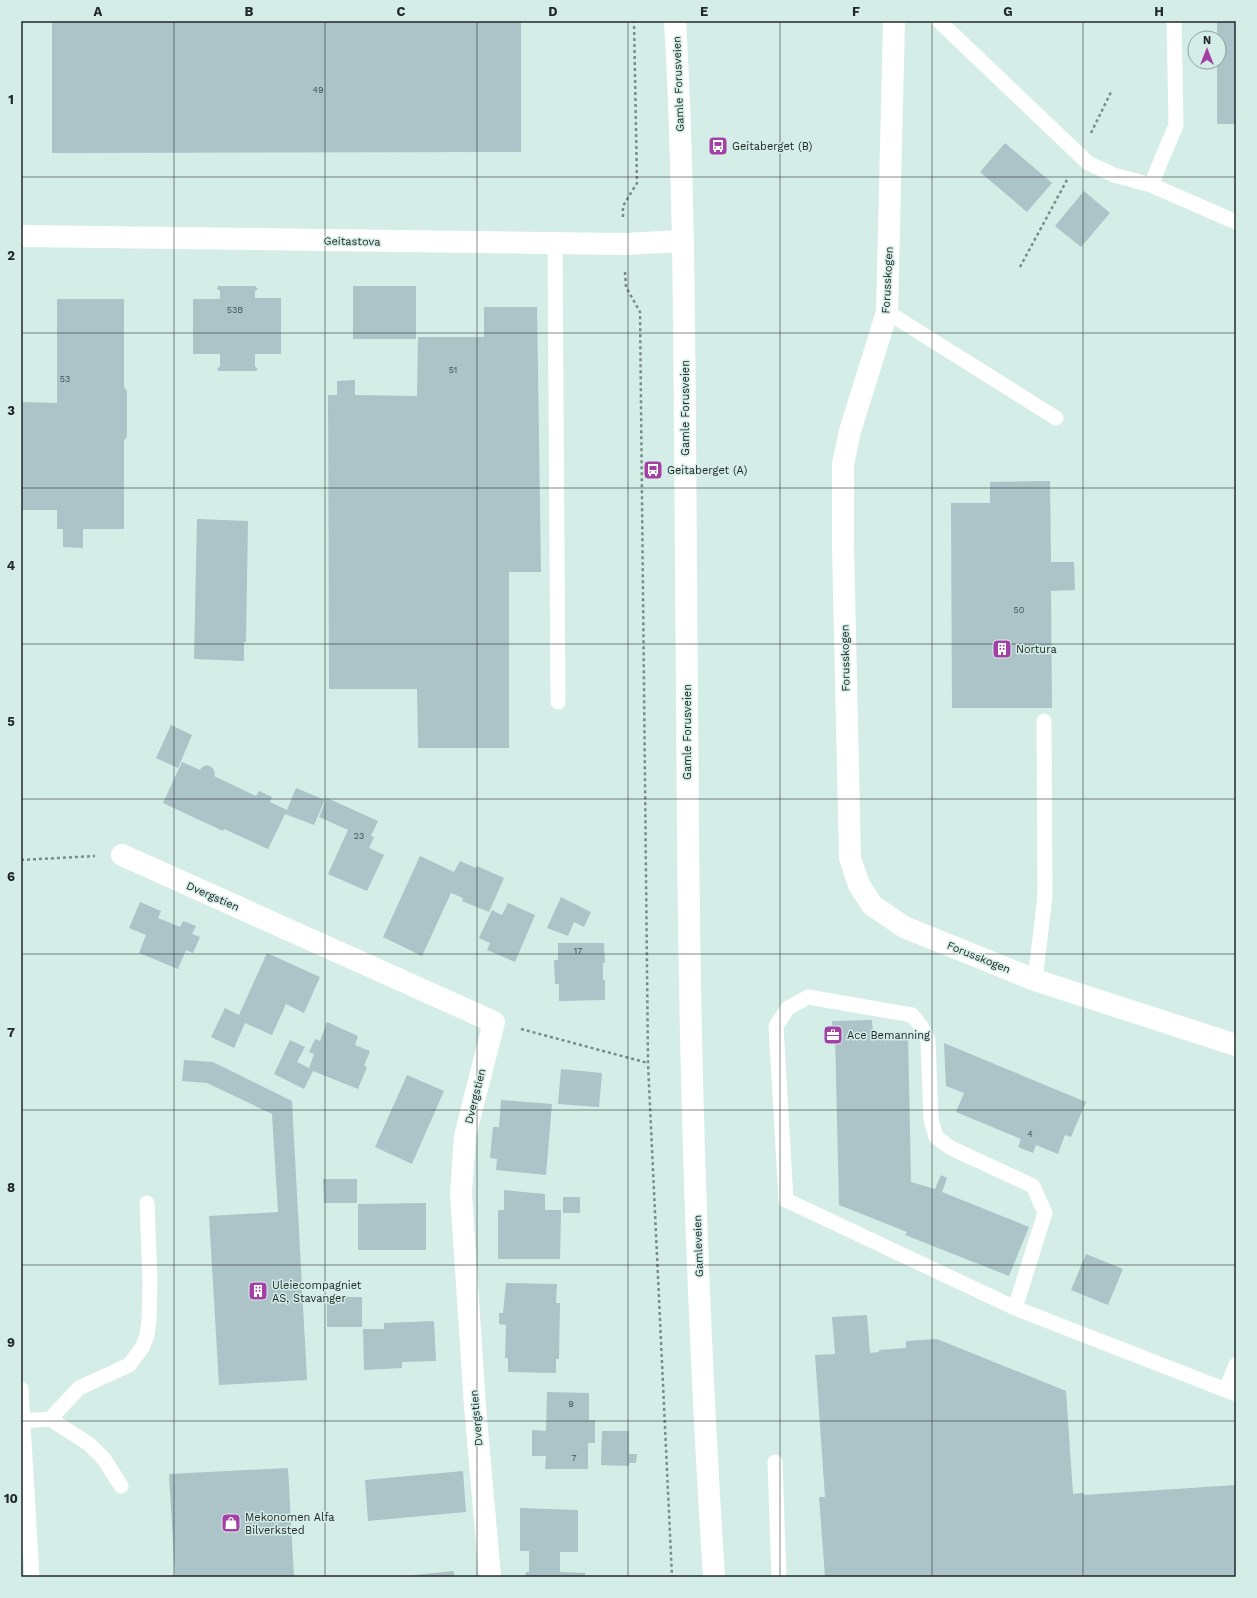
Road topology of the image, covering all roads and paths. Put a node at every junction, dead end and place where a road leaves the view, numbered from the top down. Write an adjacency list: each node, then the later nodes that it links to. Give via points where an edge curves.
1 (634, 21): 12 (path, via 637,183 623,206)
2 (676, 21): 9 (street, Gamle Forusveien)
3 (894, 21): 14 (street, Forusskogen)
4 (939, 21): 6 (lane, via 1088,163 1114,175)
5 (1174, 21): 6 (lane, via 1176,125)
6 (1152, 185): 7 (lane)
7 (1236, 222)
8 (21, 236): 11 (street, Geitastova)
9 (683, 242): 12 (street, Geitastova); 20 (street, Gamle Forusveien)
10 (1034, 242): 13 (path)
11 (555, 243): 12 (street, Geitastova); 16 (lane)
12 (624, 244): 24 (path, via 626,287 640,312)
13 (1020, 267)
14 (888, 312): 15 (lane); 21 (street, Forusskogen, via 850,431 843,464 850,858 859,886 872,905 904,927)
15 (1056, 418)
16 (558, 702)
17 (1044, 721): 21 (lane, via 1045,896)
18 (122, 855): 19 (path); 22 (street, Dvergstien)
19 (21, 860)
20 (689, 915): 37 (street, Gamleveien, via 703,1400)
21 (1035, 980): 23 (street, Forusskogen)
22 (494, 1022): 24 (path); 35 (street, Dvergstien, via 465,1136 461,1194 475,1406)
23 (1236, 1045)
24 (648, 1063): 36 (path)
25 (147, 1203): 30 (lane, via 149,1321 142,1348 129,1365 79,1388)
26 (1015, 1308): 26 (lane, via 786,1200 776,1026 788,1008 808,997 912,1015 921,1026 928,1040 931,1119 936,1138 951,1148 1033,1186 1045,1213); 29 (lane)
27 (1236, 1365): 29 (lane)
28 (21, 1389): 31 (lane)
29 (1231, 1392)
30 (50, 1419): 31 (lane); 33 (lane, via 89,1444 104,1459)
31 (22, 1421): 34 (lane)
32 (775, 1462): 38 (lane)
33 (121, 1486)
34 (32, 1577)
35 (490, 1577)
36 (672, 1577)
37 (714, 1577)
38 (779, 1577)

